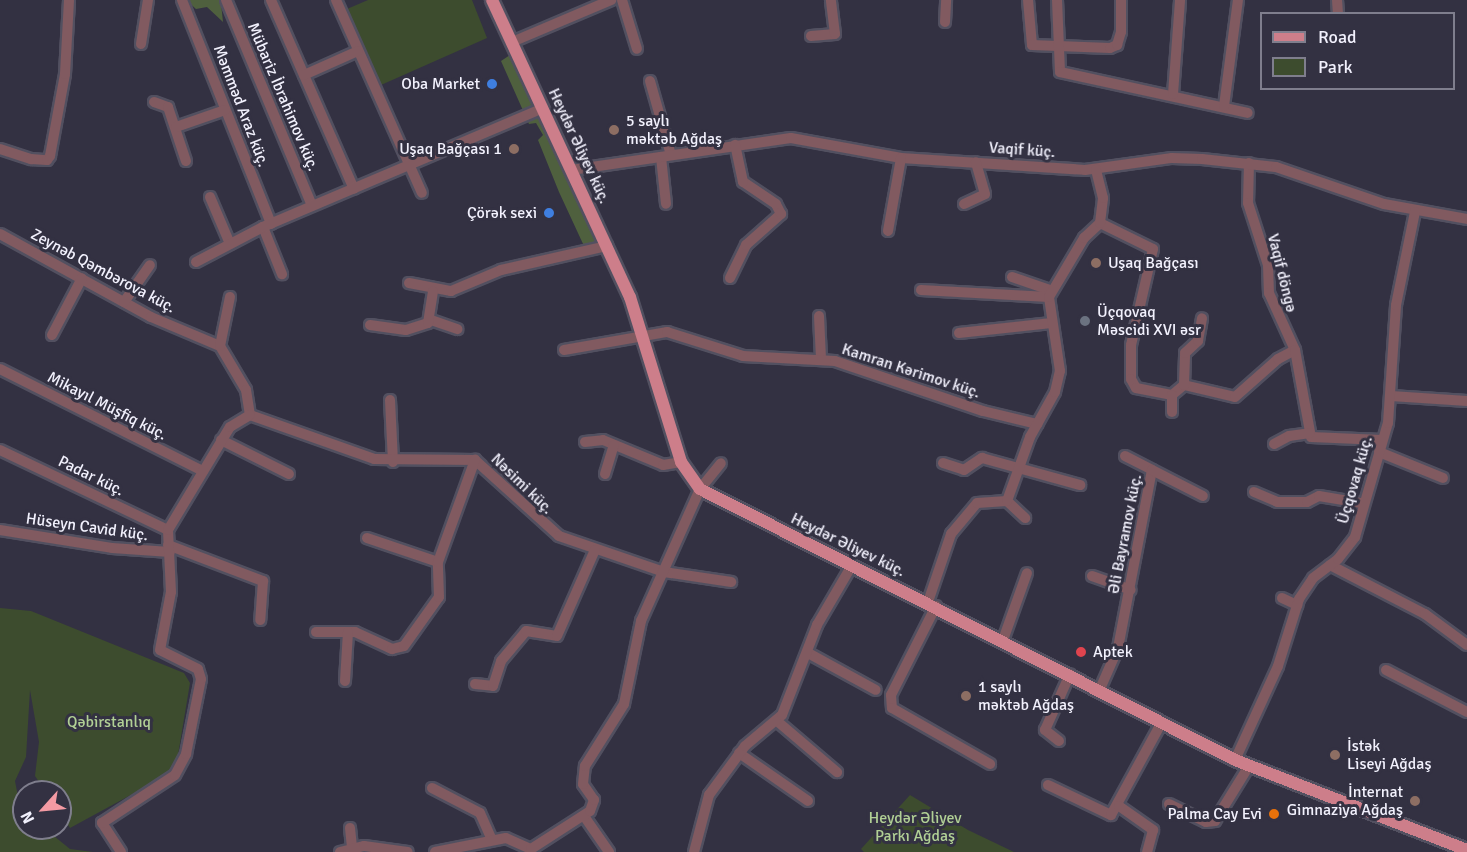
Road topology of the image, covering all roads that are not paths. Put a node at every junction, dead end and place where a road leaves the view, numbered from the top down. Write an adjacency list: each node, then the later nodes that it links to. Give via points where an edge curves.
1 (69, 0): 34 (street, via 64,74 47,160)
2 (148, 0): 20 (street)
3 (182, 0): 30 (street, Məmməd Araz küç.)
4 (226, 0): 48 (street, Mübariz İbrahimov küç.)
5 (271, 0): 24 (street)
6 (336, 0): 23 (street)
7 (492, 0): 19 (main road, Heydər Əliyev küç.)
8 (611, 0): 19 (street)
9 (622, 0): 22 (street)
10 (831, 0): 18 (street, via 835,34)
11 (946, 0): 17 (street)
12 (1028, 0): 21 (street, via 1032,45)
13 (1057, 0): 21 (street)
14 (1121, 0): 21 (street, via 1117,45)
15 (1180, 0): 26 (street)
16 (1238, 0): 28 (street)
17 (945, 22)
18 (811, 36)
19 (512, 42): 29 (main road, Heydər Əliyev küç.)
20 (141, 44)
21 (1058, 48): 26 (street, via 1058,68 1066,75)
22 (637, 49)
23 (358, 51): 24 (street); 40 (street)
24 (304, 75): 43 (street)
25 (650, 81): 35 (street)
26 (1173, 94): 28 (street)
27 (154, 102): 32 (street, via 168,107)
28 (1224, 106): 31 (street)
29 (543, 108): 40 (street); 41 (main road, Heydər Əliyev küç.)
30 (225, 110): 32 (street); 52 (street, Məmməd Araz küç.)
31 (1248, 113)
32 (176, 127): 37 (street)
33 (735, 145): 35 (street, Vaqif küç.); 36 (street, Vaqif küç., via 813,139); 62 (street, via 743,182 776,204 781,214 746,245)
34 (0, 149)
35 (666, 156): 41 (street, Vaqif küç.); 46 (street)
36 (901, 158): 38 (street, Vaqif küç.); 53 (street)
37 (186, 161)
38 (975, 162): 42 (street, Vaqif küç.); 47 (street, via 985,194)
39 (1249, 163): 42 (street, Vaqif küç., via 1172,158); 49 (street, Vaqif küç.); 80 (street, Vaqif döngə, via 1248,203 1268,265 1269,293)
40 (410, 165): 43 (street); 44 (street)
41 (572, 170): 56 (main road, Heydər Əliyev küç.)
42 (1096, 170): 51 (street, via 1103,198)
43 (354, 189): 48 (street)
44 (422, 193)
45 (210, 197): 55 (street)
46 (666, 204)
47 (964, 204)
48 (312, 206): 52 (street)
49 (1415, 212): 50 (street, Vaqif küç.); 85 (street, Üçqovaq küç., via 1396,305)
50 (1467, 219)
51 (1100, 223): 66 (street, via 1084,238); 84 (street, via 1152,246 1133,329 1131,379 1136,388)
52 (267, 226): 55 (street); 59 (street, Məmməd Araz küç.)
53 (888, 231)
54 (0, 234): 61 (street, Zeynəb Qəmbərova küç.)
55 (230, 244): 57 (street)
56 (607, 246): 65 (street, via 501,270 451,291); 77 (main road, Heydər Əliyev küç.)
57 (196, 262)
58 (150, 265): 68 (street)
59 (282, 274)
60 (1012, 277): 66 (street)
61 (82, 278): 68 (street, Zeynəb Qəmbərova küç.); 76 (street)
62 (730, 279)
63 (409, 283): 65 (street)
64 (921, 290): 66 (street)
65 (433, 291): 71 (street)
66 (1050, 294): 72 (street)
67 (230, 297): 78 (street)
68 (124, 302): 78 (street, Zeynəb Qəmbərova küç.)
69 (819, 316): 81 (street)
70 (1202, 318): 83 (street, via 1198,341 1185,353)
71 (431, 320): 73 (street, via 406,330); 74 (street)
72 (1051, 323): 75 (street); 90 (street, via 1059,378)
73 (370, 325)
74 (457, 329)
75 (959, 333)
76 (52, 335)
77 (644, 336): 79 (street, Kamran Kərimov küç.); 81 (street, Kamran Kərimov küç., via 667,332 765,359); 102 (main road, Heydər Əliyev küç.)
78 (220, 346): 89 (street, via 246,390)
79 (564, 350)
80 (1295, 350): 83 (street, via 1278,359 1235,397); 91 (street, Vaqif döngə)
81 (821, 359): 90 (street, Kamran Kərimov küç.)
82 (0, 369): 106 (street, Mikayıl Müşfiq küç.)
83 (1184, 385): 84 (street)
84 (1172, 395): 88 (street)
85 (1390, 396): 87 (street); 93 (street, Üçqovaq küç.)
86 (390, 400): 101 (street)
87 (1467, 402)
88 (1172, 412)
89 (250, 415): 92 (street, via 237,420); 101 (street, Nəsimi küç.)
90 (1037, 424): 105 (street)
91 (1310, 434): 93 (street, via 1317,441); 95 (street, via 1289,436)
92 (221, 440): 106 (street); 108 (street)
93 (1382, 440): 98 (street, Üçqovaq küç.)
94 (585, 442): 96 (street, via 597,440)
95 (1274, 444)
96 (614, 445): 102 (street, via 655,463); 109 (street)
97 (0, 450): 119 (street, Padar küç.)
98 (1379, 452): 110 (street); 116 (street, Üçqovaq küç.)
99 (1125, 456): 107 (street)
100 (475, 460): 101 (street, Nəsimi küç.); 122 (street, Nəsimi küç., via 548,529); 123 (street)
101 (393, 462)
102 (681, 462): 112 (main road, Heydər Əliyev küç.)
103 (721, 463): 112 (street)
104 (943, 464): 105 (street, via 964,470 982,458)
105 (1020, 466): 111 (street); 115 (street)
106 (201, 470): 119 (street)
107 (1152, 471): 114 (street, Əli Bayramov küç.); 130 (street, Əli Bayramov küç.)
108 (289, 474)
109 (605, 474)
110 (1443, 478)
111 (1080, 485)
112 (700, 489): 124 (main road, Heydər Əliyev küç.); 126 (street)
113 (1254, 492): 116 (street, via 1277,501 1307,502 1319,496)
114 (1203, 496)
115 (1007, 501): 117 (street); 132 (street, via 976,503 951,534)
116 (1361, 503): 125 (street, Üçqovaq küç., via 1351,544)
117 (1025, 518)
118 (0, 530): 121 (street, Hüseyn Cavid küç., via 112,548)
119 (168, 530): 121 (street)
120 (367, 538): 123 (street)
121 (169, 548): 134 (street, Hüseyn Cavid küç., via 263,581); 167 (street, via 171,592 160,650 198,669 201,679 186,754 175,775 102,823)
122 (595, 550): 126 (street, Nəsimi küç.); 143 (street, via 557,636 526,631 501,661 493,686)
123 (438, 562): 136 (street, via 440,597 400,649)
124 (852, 564): 132 (main road, Heydər Əliyev küç.); 139 (street, via 817,625)
125 (1330, 565): 133 (street, Üçqovaq küç., via 1307,585); 138 (street, via 1425,614)
126 (664, 572): 129 (street, Nəsimi küç.); 160 (street, via 641,621 624,704 585,766 583,784 594,800)
127 (1027, 573): 137 (street)
128 (1092, 576): 130 (street)
129 (731, 582)
130 (1131, 590): 144 (street, Əli Bayramov küç., via 1118,648)
131 (1282, 598): 133 (street)
132 (932, 604): 137 (main road, Heydər Əliyev küç.); 152 (street, via 891,695 892,708)
133 (1297, 605): 151 (street, Üçqovaq küç., via 1278,666)
134 (260, 620)
135 (316, 632): 136 (street)
136 (348, 632): 142 (street)
137 (1003, 640): 141 (main road, Heydər Əliyev küç.)
138 (1467, 645)
139 (808, 653): 145 (street); 147 (street)
140 (1386, 670): 146 (street)
141 (1070, 674): 144 (main road, Heydər Əliyev küç.); 149 (street, via 1045,730)
142 (345, 681)
143 (475, 684)
144 (1100, 689): 148 (main road, Heydər Əliyev küç.)
145 (876, 690)
146 (1467, 712)
147 (777, 721): 150 (street); 154 (street)
148 (1162, 723): 151 (main road, Heydər Əliyev küç.); 159 (street)
149 (1059, 741)
150 (739, 753): 157 (street); 166 (street, via 704,805)
151 (1235, 760): 153 (main road, Heydər Əliyev küç.)
152 (990, 764)
153 (1249, 766): 158 (street, via 1215,821 1206,822); 165 (main road, Heydər Əliyev küç.)
154 (837, 772)
155 (1048, 785): 159 (street, via 1106,815 1115,813)
156 (432, 788): 162 (street, via 480,813)
157 (808, 801)
158 (1169, 804)
159 (1119, 806): 172 (street, via 1154,831)
160 (584, 816): 164 (street, via 536,847); 171 (street)
161 (350, 828): 163 (street)
162 (491, 838): 164 (street, via 512,839); 170 (street)
163 (352, 848): 168 (street); 169 (street)
164 (519, 849)
165 (1467, 850)
166 (696, 851)
167 (121, 852)
168 (340, 852)
169 (408, 852)
170 (435, 852)
171 (609, 852)
172 (1147, 852)

